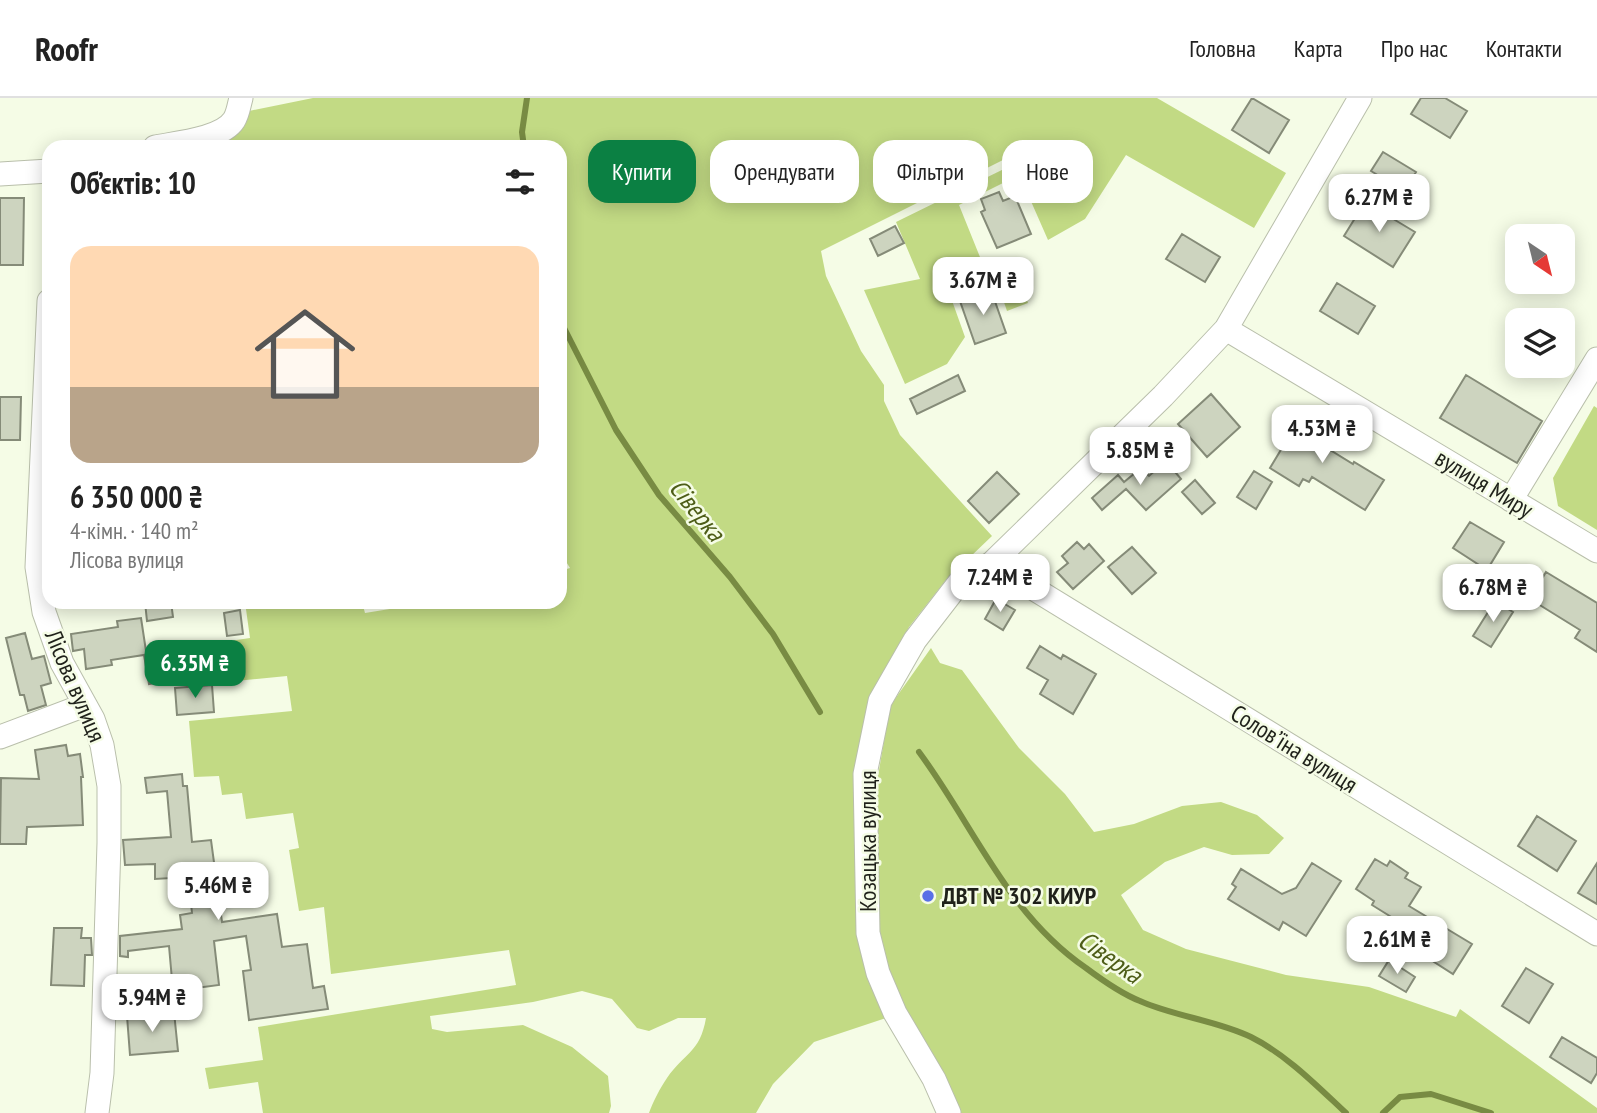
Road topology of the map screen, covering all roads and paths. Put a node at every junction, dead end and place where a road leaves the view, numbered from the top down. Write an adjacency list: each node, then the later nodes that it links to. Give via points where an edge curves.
1 (241, 98): 3 (street, via 236,118 228,127)
2 (1360, 98): 6 (street, Козацька вулиця)
3 (189, 140)
4 (42, 171): 5 (street)
5 (0, 174)
6 (1226, 329): 9 (street, вулиця Миру); 11 (street, Козацька вулиця)
7 (1597, 359): 9 (street)
8 (42, 456): 12 (street, Лісова вулиця, via 37,567)
9 (1511, 500): 10 (street, вулиця Миру)
10 (1597, 551)
11 (992, 563): 16 (street, Соловʼїна вулиця); 18 (street, Козацька вулиця, via 959,583 915,640 880,701 865,774 868,933 895,1013)
12 (42, 599)
13 (44, 609): 14 (street, Лісова вулиця, via 62,663)
14 (85, 705): 15 (street); 17 (street, Лісова вулиця, via 102,745 109,786 102,1073)
15 (0, 737)
16 (1597, 934)
17 (97, 1113)
18 (949, 1113)

